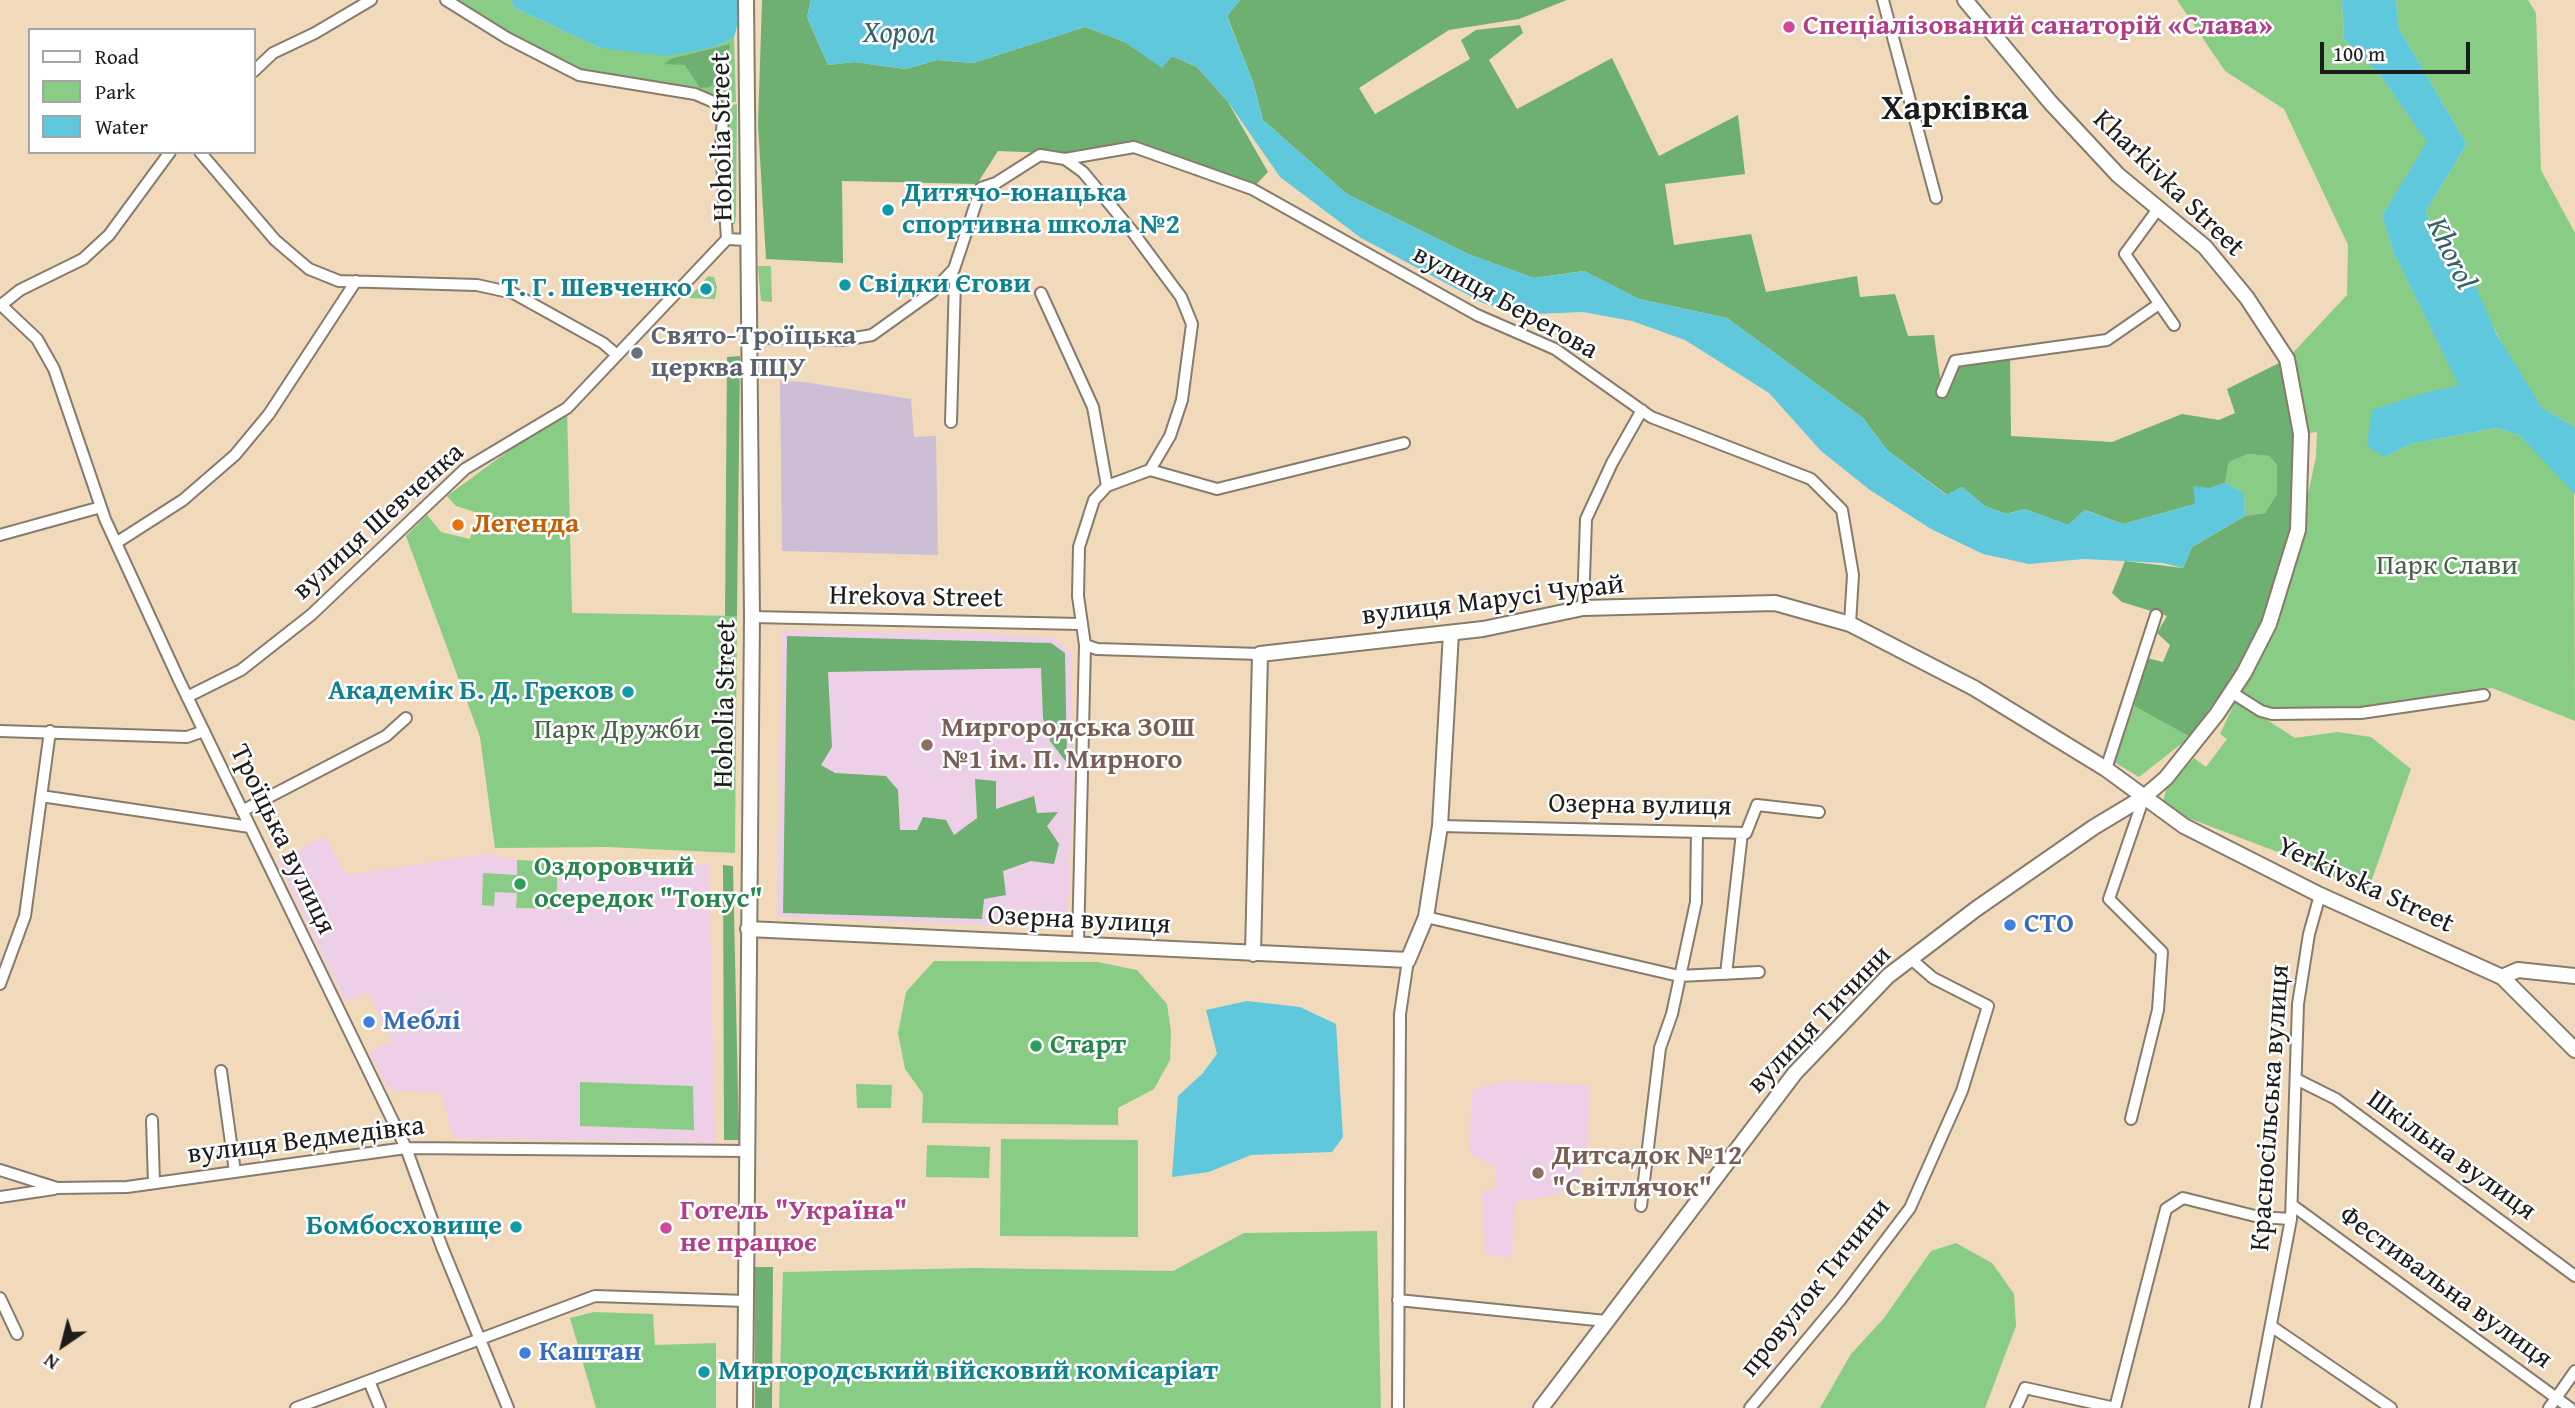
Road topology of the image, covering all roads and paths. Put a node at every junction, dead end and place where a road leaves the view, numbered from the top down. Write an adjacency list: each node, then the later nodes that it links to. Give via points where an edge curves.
1 (371, 0): 6 (street, via 273,53)
2 (446, 0): 12 (street, via 579,75 695,94 716,103 723,117)
3 (746, 0): 13 (street, Hoholia Street)
4 (1883, 0): 10 (street)
5 (1965, 0): 11 (street, Kharkivka Street, via 2118,175)
6 (256, 69)
7 (169, 154): 18 (street, via 109,235 83,259 20,290)
8 (202, 154): 15 (street, via 275,240 309,269 339,281)
9 (1065, 159): 14 (street, вулиця Берегова, via 1040,155 981,188 966,242); 23 (street, вулиця Берегова, via 1135,147 1252,189 1477,315 1555,349); 26 (street, via 1083,172 1132,230 1181,297 1192,324 1182,400 1170,436)
10 (1936, 198)
11 (2158, 209): 17 (street, via 2125,254); 39 (street, Kharkivka Street, via 2205,247 2247,298 2287,359 2301,434 2298,530 2269,624)
12 (727, 239): 13 (street); 21 (street, вулиця Шевченка)
13 (748, 240): 20 (street, Hoholia Street)
14 (951, 272): 20 (street, via 932,292 872,335 843,340); 24 (street, via 955,280)
15 (356, 281): 21 (street, via 477,285 513,293); 30 (street, via 270,414 235,455 183,500)
16 (1041, 293): 27 (street, via 1093,407)
17 (2159, 304): 19 (street); 22 (street, via 2106,340 1955,361)
18 (1, 305): 28 (street, Троїцька вулиця, via 37,339 54,369)
19 (2174, 325)
20 (751, 337): 33 (street, Hoholia Street)
21 (617, 355): 41 (street, вулиця Шевченка, via 567,408 465,469 311,615 241,670)
22 (1942, 392)
23 (1642, 411): 31 (street, via 1586,519); 35 (street, вулиця Берегова, via 1811,478 1842,510 1853,575)
24 (951, 422)
25 (1404, 443): 26 (street, via 1217,489)
26 (1150, 470): 27 (street)
27 (1107, 486): 34 (street, via 1094,500 1079,547)
28 (101, 506): 29 (street); 30 (street, Троїцька вулиця)
29 (0, 535)
30 (116, 543): 41 (street, Троїцька вулиця)
31 (1583, 608): 35 (street, вулиця Марусі Чурай, via 1775,603); 36 (street, вулиця Марусі Чурай)
32 (2156, 615): 46 (street)
33 (752, 617): 34 (street, Hrekova Street); 57 (street, Hoholia Street)
34 (1080, 624): 37 (street)
35 (1850, 624): 46 (street, вулиця Марусі Чурай, via 1974,688)
36 (1451, 634): 38 (street, вулиця Марусі Чурай); 51 (street)
37 (1085, 645): 38 (street, вулиця Марусі Чурай); 58 (street)
38 (1260, 654): 59 (street)
39 (2231, 692): 40 (street, via 2272,714 2361,713); 48 (street, Kharkivka Street, via 2184,757)
40 (2484, 695)
41 (187, 697): 45 (street, Троїцька вулиця)
42 (406, 718): 49 (street, via 386,736)
43 (0, 731): 44 (street)
44 (50, 731): 45 (street, via 187,737); 47 (street)
45 (204, 731): 49 (street, Троїцька вулиця)
46 (2106, 769): 48 (street, вулиця Марусі Чурай)
47 (41, 796): 52 (street); 67 (street, via 25,916)
48 (2144, 797): 55 (street, Yerkivska Street, via 2184,826); 60 (street, вулиця Тичини, via 2073,842); 71 (street, via 2109,899 2162,952 2158,1010)
49 (242, 811): 52 (street, Троїцька вулиця)
50 (1819, 812): 54 (street, Озерна вулиця, via 1757,805 1746,833)
51 (1440, 826): 53 (street, Озерна вулиця); 56 (street)
52 (250, 827): 73 (street, Троїцька вулиця)
53 (1697, 832): 54 (street, Озерна вулиця); 64 (street, via 1696,902)
54 (1742, 833): 63 (street)
55 (2320, 895): 66 (street, Yerkivska Street); 70 (street, Красносільська вулиця, via 2298,1004)
56 (1426, 917): 61 (street); 64 (street)
57 (748, 929): 58 (street, Озерна вулиця); 74 (street, Hoholia Street)
58 (1078, 944): 59 (street, Озерна вулиця)
59 (1253, 954): 61 (street, Озерна вулиця)
60 (1911, 959): 87 (street, вулиця Тичини, via 1888,976 1795,1073); 100 (street, провулок Тичини, via 1933,978 1987,1006 1962,1091 1910,1208)
61 (1408, 960): 85 (street, via 1400,1014)
62 (1759, 972): 63 (street)
63 (1726, 974): 64 (street)
64 (1679, 976): 81 (street, via 1660,1048)
65 (2575, 976): 66 (street, via 2518,970)
66 (2502, 977): 68 (street)
67 (0, 984)
68 (2575, 1050)
69 (221, 1071): 76 (street)
70 (2295, 1079): 80 (street, Красносільська вулиця); 83 (street, Шкільна вулиця, via 2336,1099)
71 (2131, 1119)
72 (152, 1120): 77 (street)
73 (406, 1148): 74 (street, вулиця Ведмедівка); 76 (street, вулиця Ведмедівка); 90 (street, Троїцька вулиця)
74 (747, 1151): 86 (street, Hoholia Street)
75 (0, 1170): 78 (street, вулиця Ведмедівка)
76 (235, 1172): 77 (street, вулиця Ведмедівка)
77 (154, 1183): 78 (street, вулиця Ведмедівка)
78 (57, 1188): 79 (street)
79 (0, 1196)
80 (2292, 1205): 82 (street, Красносільська вулиця); 93 (street, Фестивальна вулиця)
81 (1641, 1206)
82 (2291, 1219): 88 (street, Красносільська вулиця); 101 (street, via 2259,1217 2183,1198 2166,1209 2115,1408 2025,1388)
83 (2575, 1276)
84 (0, 1298): 89 (street)
85 (1398, 1300): 87 (street); 98 (street)
86 (746, 1301): 90 (street, via 596,1296); 97 (street, Hoholia Street)
87 (1606, 1321): 99 (street, вулиця Тичини)
88 (2271, 1326): 102 (street, Красносільська вулиця); 103 (street)
89 (17, 1334)
90 (481, 1341): 92 (street); 96 (street, Троїцька вулиця)
91 (2575, 1371): 93 (street)
92 (369, 1381): 94 (street); 95 (street)
93 (2556, 1398): 104 (street); 105 (street, Фестивальна вулиця)
94 (296, 1408)
95 (380, 1408)
96 (509, 1408)
97 (745, 1408)
98 (1398, 1408)
99 (1541, 1408)
100 (1750, 1408)
101 (2016, 1408)
102 (2255, 1408)
103 (2391, 1408)
104 (2549, 1408)
105 (2570, 1408)

